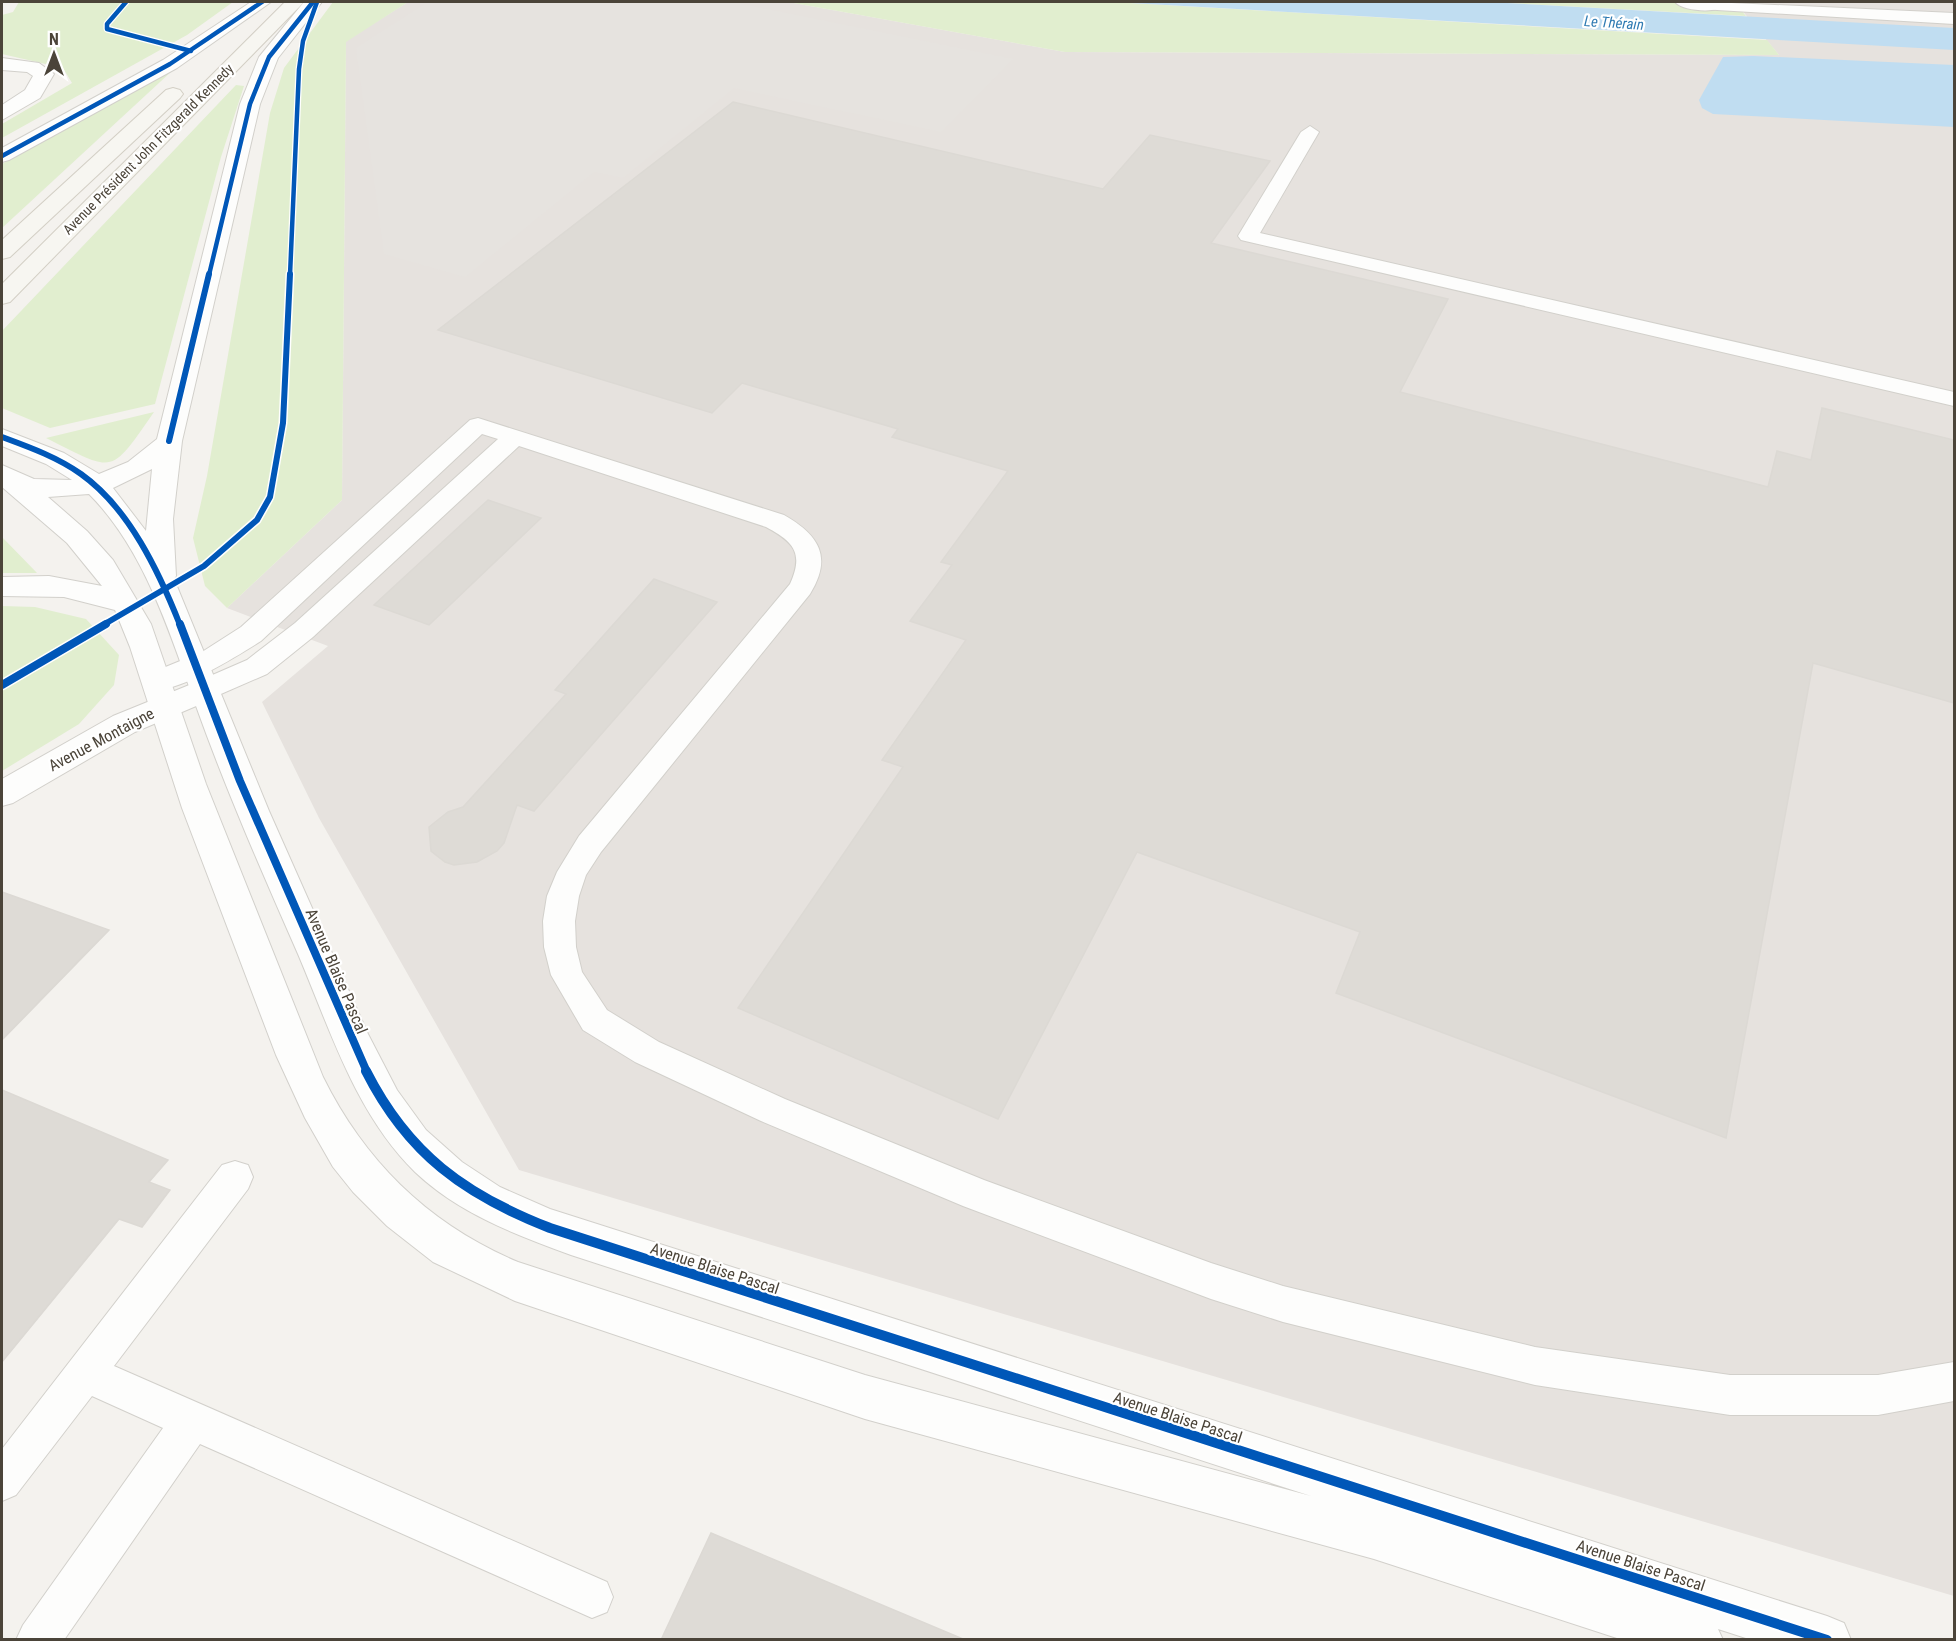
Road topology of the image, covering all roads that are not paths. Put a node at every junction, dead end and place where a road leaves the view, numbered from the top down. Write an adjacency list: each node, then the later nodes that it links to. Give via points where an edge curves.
1 (264, 2): 10 (street, via 170,64); 11 (main road, Avenue Président John Fitzgerald Kennedy, via 192,76)
2 (295, 2): 12 (main road, Avenue Président John Fitzgerald Kennedy)
3 (313, 2): 16 (street, via 274,50 250,104)
4 (1683, 2): 5 (lane)
5 (1717, 5): 6 (street)
6 (1954, 19)
7 (2, 64): 8 (street, via 32,67 44,74 33,94)
8 (2, 114)
9 (1310, 132): 13 (lane, via 1248,236)
10 (2, 156)
11 (2, 252)
12 (2, 297)
13 (1954, 399)
14 (2, 437): 17 (street); 18 (street, Avenue Blaise Pascal, via 53,457)
15 (515, 437): 22 (lane, via 304,630 257,667); 22 (lane, via 478,425 250,634 224,653); 27 (lane, via 776,521 799,536 808,548 811,564 801,588 590,844 572,872 559,921 567,975 595,1020 615,1034 773,1110 976,1194 1211,1281 1360,1325 1535,1366 1730,1395 1878,1395)
16 (169, 441): 18 (street, via 139,467); 20 (street, via 159,519)
17 (4, 472): 18 (street, via 39,489); 21 (street, via 91,549)
18 (94, 484): 20 (street, Avenue Blaise Pascal, via 132,532)
19 (2, 586): 21 (street, via 68,587)
20 (163, 587): 22 (street, Avenue Blaise Pascal)
21 (125, 603): 23 (street)
22 (200, 679): 23 (street, Avenue Montaigne); 33 (street, Avenue Blaise Pascal, via 356,1051 410,1138 438,1167 485,1198 519,1216 593,1244)
23 (160, 695): 24 (street, Avenue Montaigne, via 107,733); 32 (street, via 185,772 307,1080 346,1153 405,1217 441,1245 515,1281 865,1397 1394,1542)
24 (2, 794)
25 (235, 1177): 26 (lane)
26 (85, 1373): 28 (lane); 29 (lane)
27 (1954, 1382)
28 (192, 1420): 30 (lane); 31 (lane)
29 (2, 1481)
30 (592, 1598)
31 (38, 1640)
32 (1699, 1640)
33 (1827, 1640)

